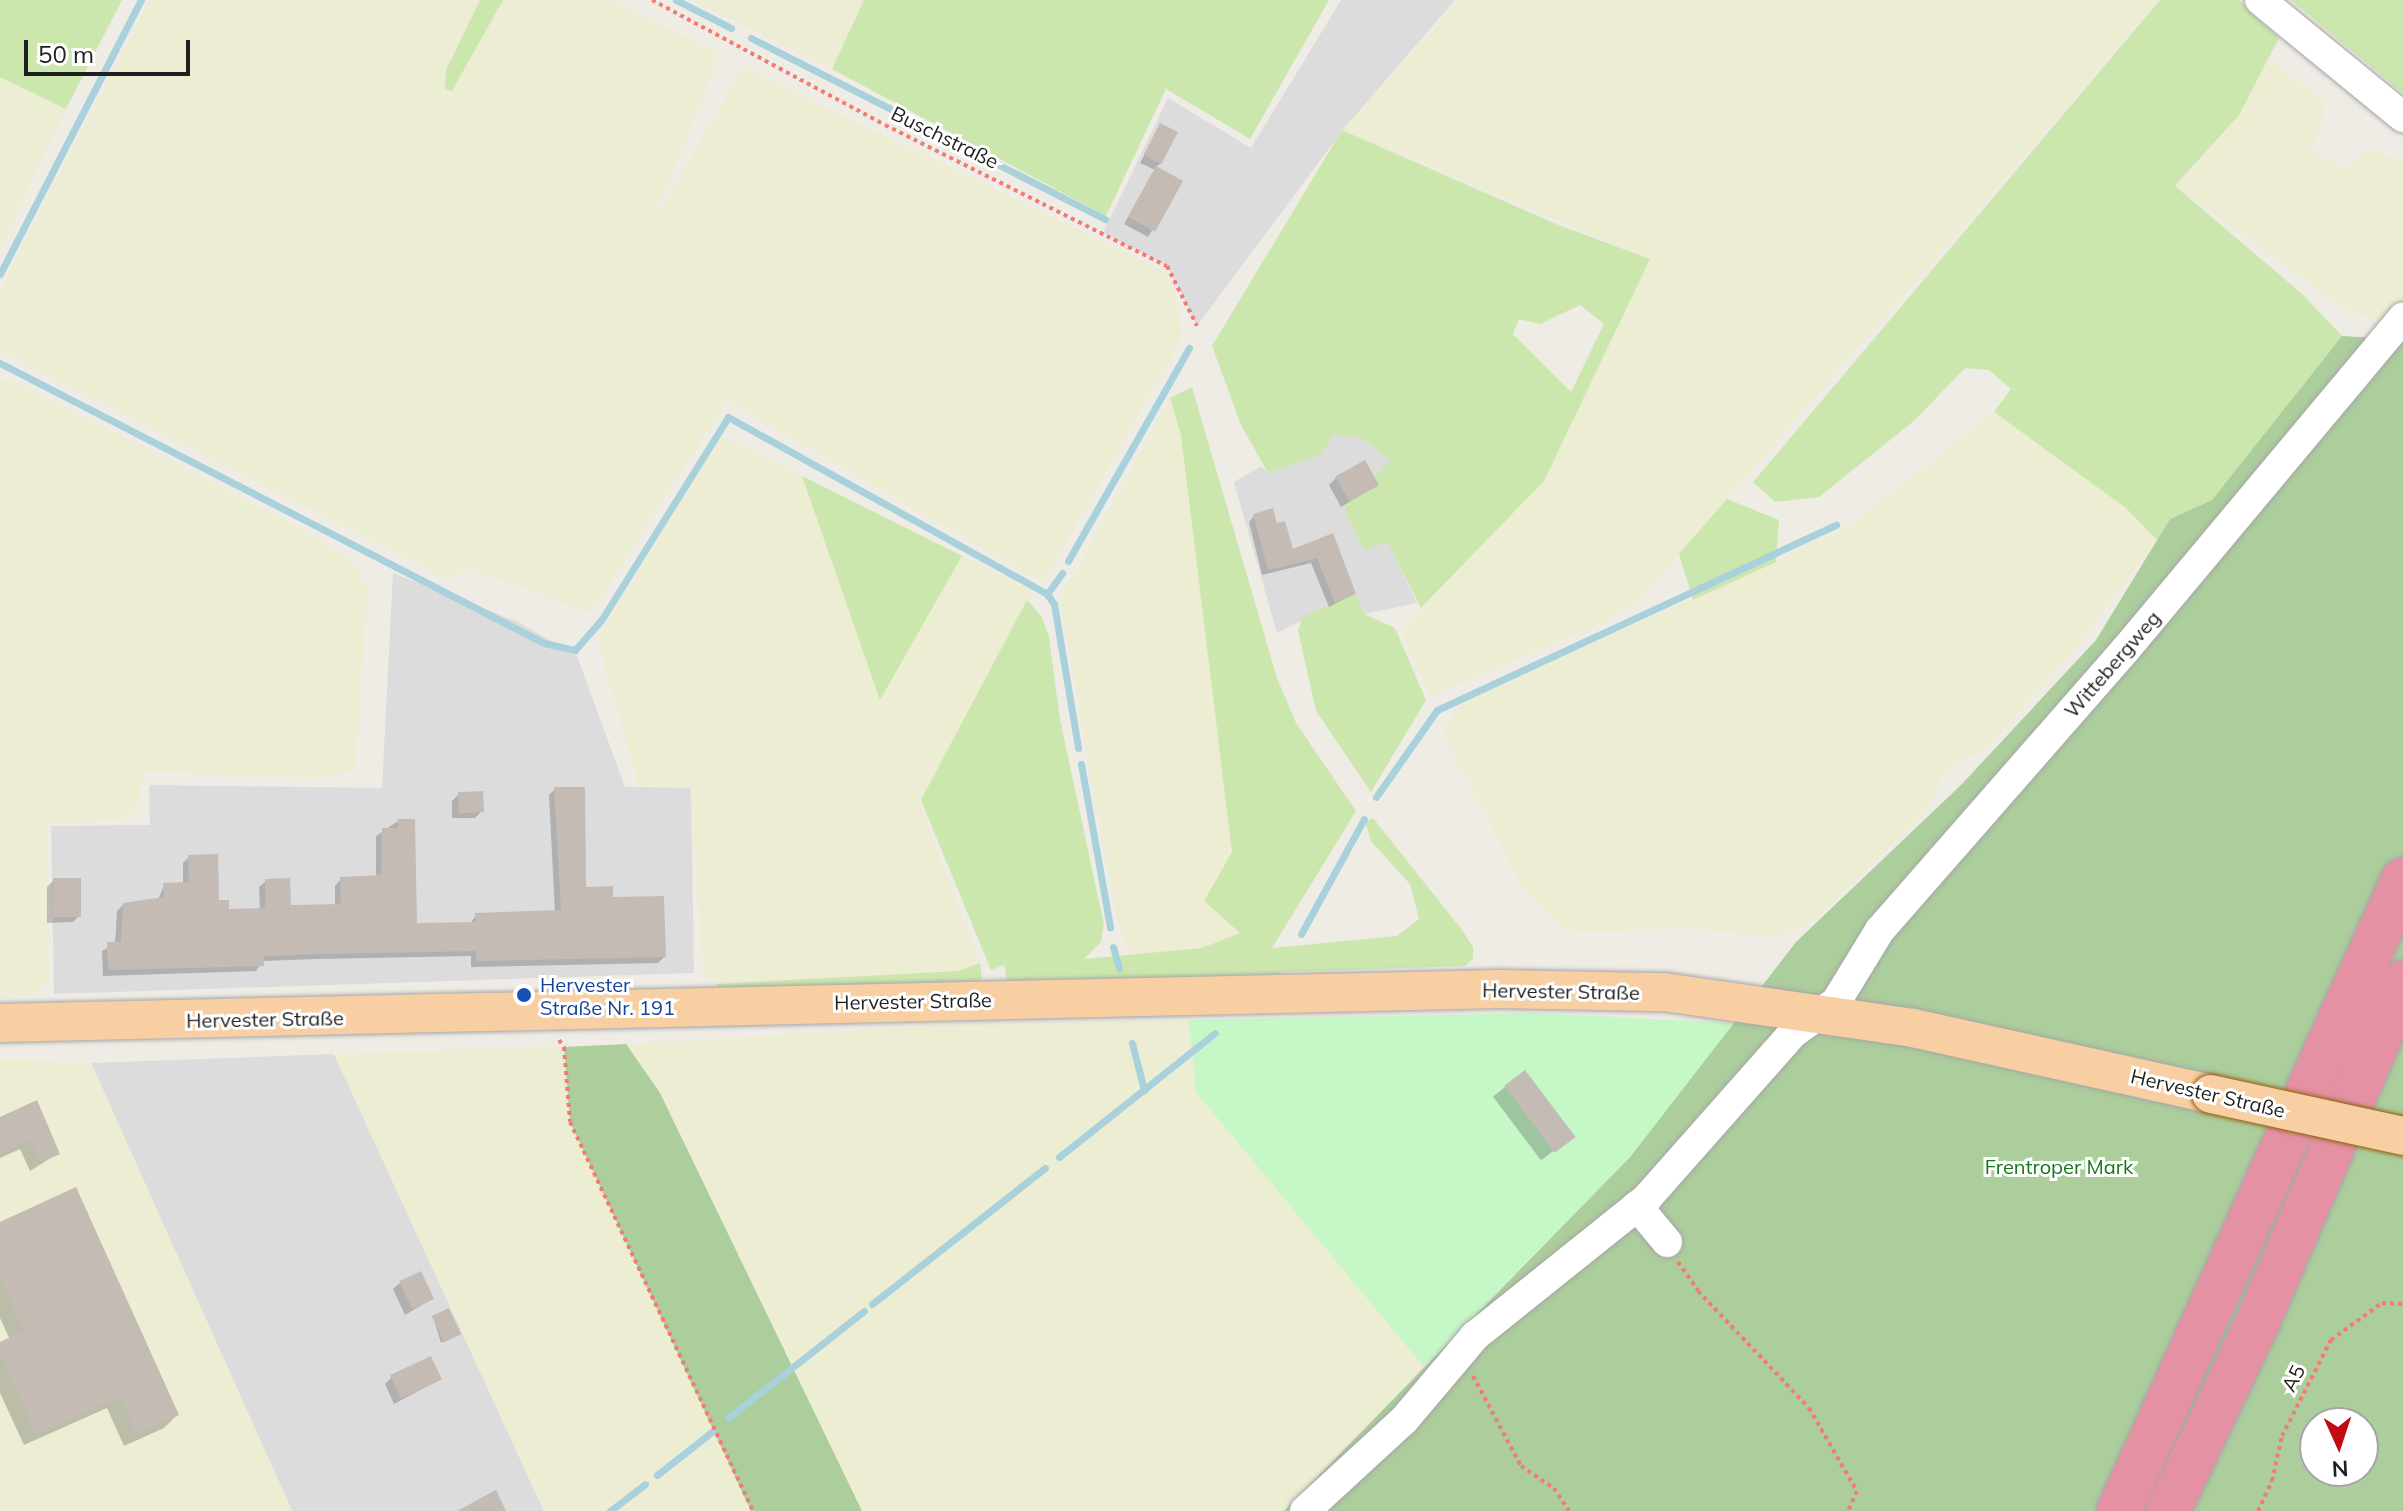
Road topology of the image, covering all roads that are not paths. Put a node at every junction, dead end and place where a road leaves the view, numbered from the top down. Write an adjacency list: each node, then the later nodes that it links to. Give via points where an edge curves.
1 (2260, 0): 2 (street)
2 (2403, 117)
3 (2403, 318): 6 (street, Wittebergweg, via 2126,649 1880,930)
4 (2403, 880): 12 (highway)
5 (2403, 982): 13 (highway, via 2255,1328)
6 (1825, 1012): 7 (main road, Hervester Straße, via 1664,992 1501,989 548,1031); 8 (main road, Hervester Straße, bridge); 9 (street, via 1793,1033)
7 (0, 1023)
8 (2403, 1136)
9 (1637, 1206): 10 (street); 11 (street, via 1454,1355 1404,1420)
10 (1667, 1242)
11 (1305, 1511)
12 (2119, 1511)
13 (2168, 1511)

